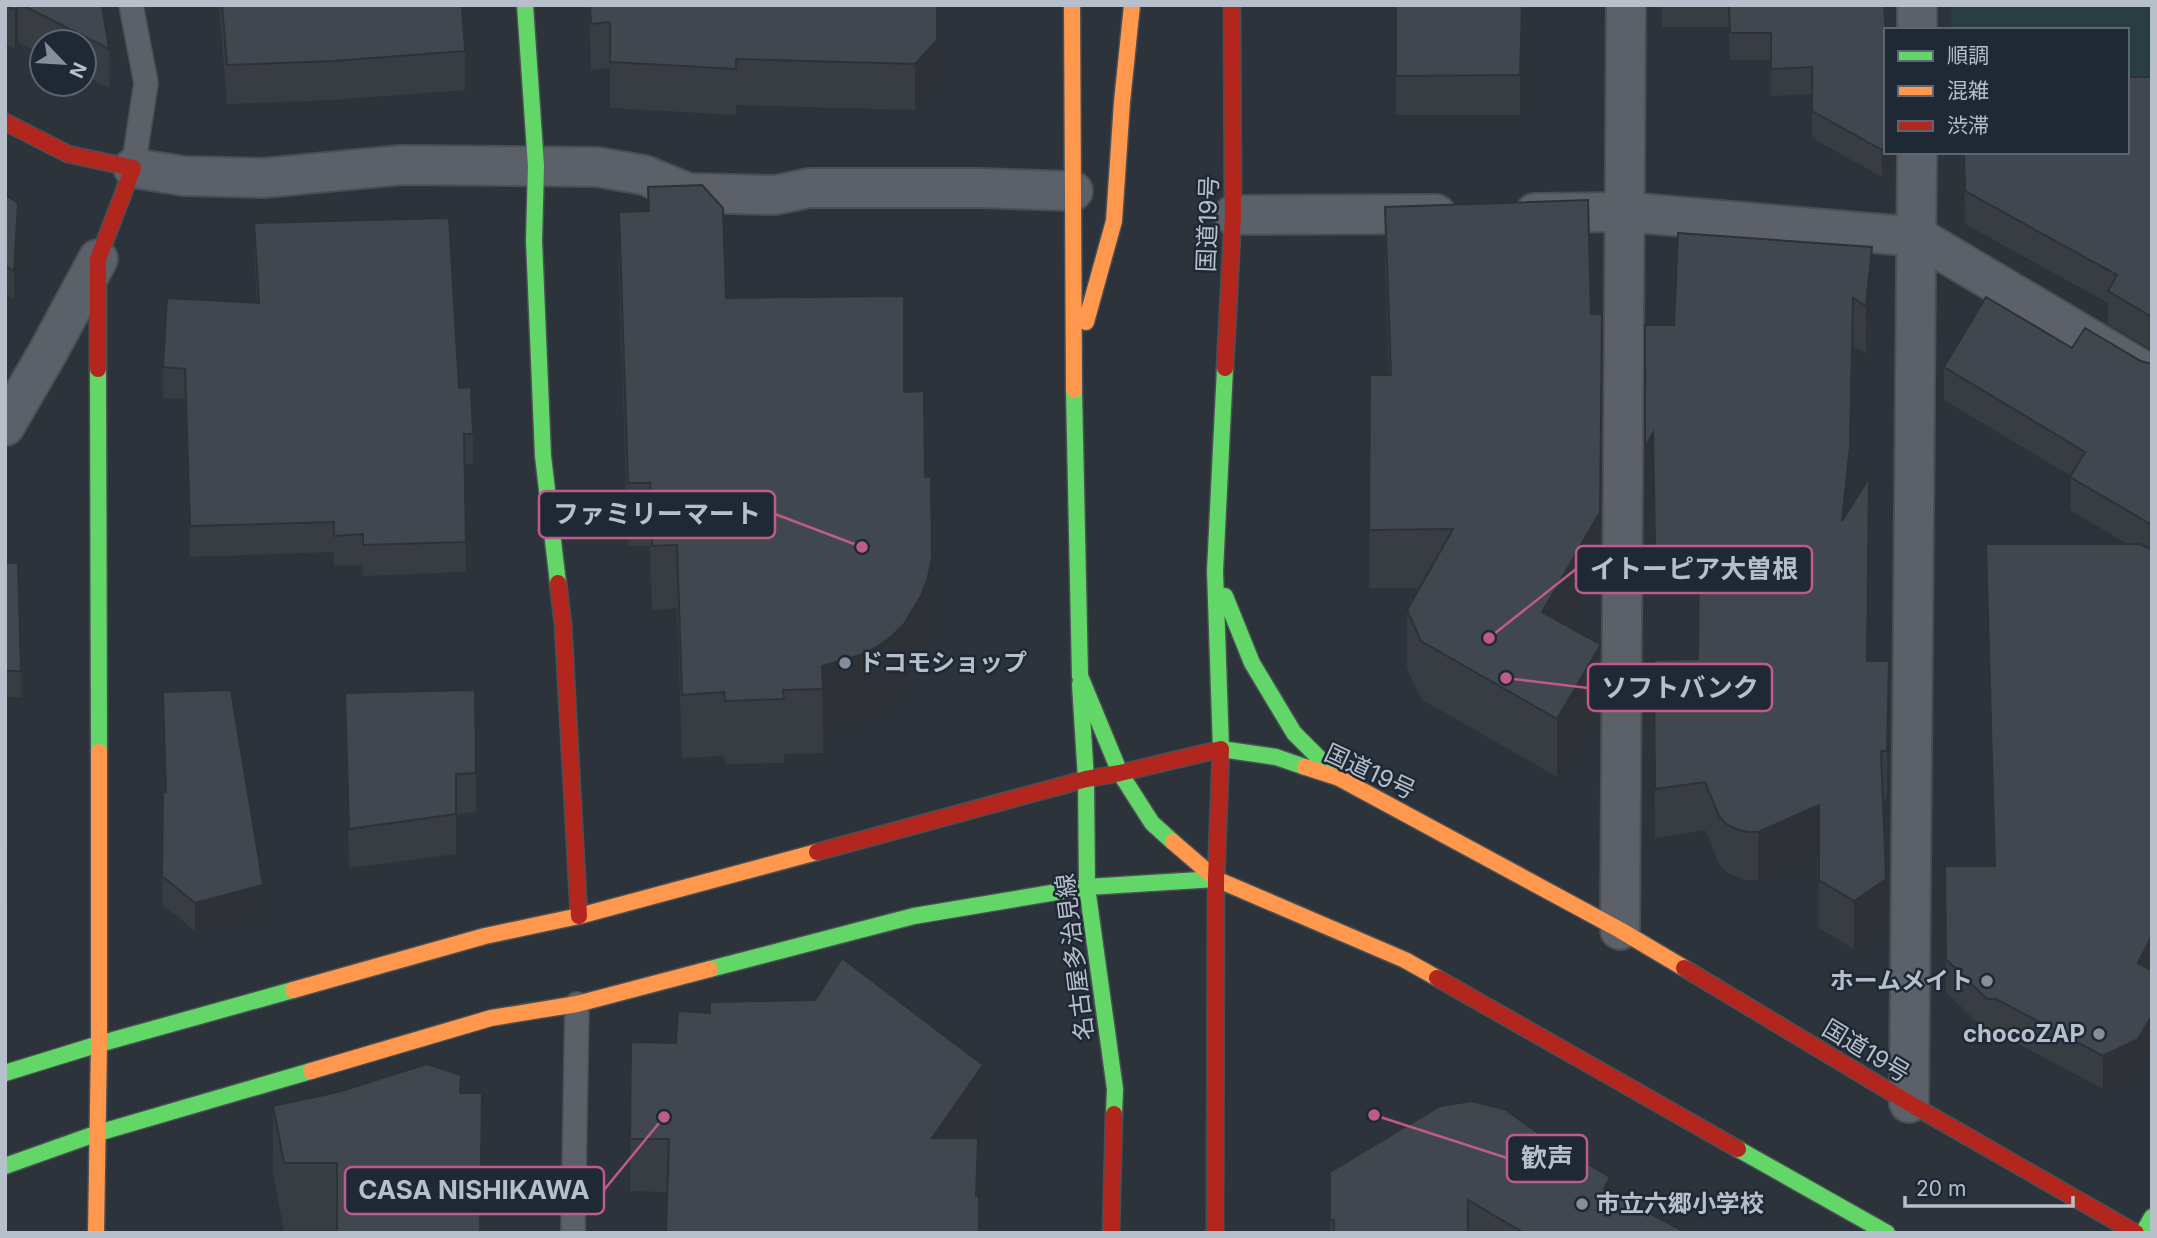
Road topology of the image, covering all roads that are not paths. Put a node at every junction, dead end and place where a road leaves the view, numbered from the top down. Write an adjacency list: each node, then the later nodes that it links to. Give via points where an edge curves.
1 (131, 5): 12 (lane, via 146,83)
2 (525, 5): 11 (main road)
3 (1072, 5): 13 (main road)
4 (1132, 5): 20 (main road, via 1114,221)
5 (1232, 5): 17 (main road, 国道19号)
6 (1626, 5): 14 (street)
7 (1917, 5): 8 (street)
8 (1917, 28)
9 (5, 122): 12 (main road, via 68,154)
10 (1917, 154): 18 (street)
11 (536, 166): 12 (street, via 402,165 263,178 184,176); 13 (street, via 597,167 644,175 688,193 775,195 808,188); 31 (main road, via 534,240 543,456 563,624)
12 (133, 168): 19 (main road)
13 (1073, 191): 20 (main road)
14 (1626, 212): 16 (street); 18 (street); 32 (street)
15 (1464, 213): 17 (street)
16 (1505, 213)
17 (1233, 215): 23 (main road, 国道19号)
18 (1917, 237): 21 (street); 36 (street)
19 (98, 259): 22 (street); 34 (main road)
20 (1074, 365): 24 (main road)
21 (2152, 376)
22 (5, 426)
23 (1216, 571): 25 (main road, 国道19号); 27 (main road, via 1252,663 1294,733)
24 (1080, 676): 26 (main road); 28 (main road, 名古屋多治見線)
25 (1221, 749): 26 (main road); 27 (main road, 国道19号, via 1276,757); 29 (main road)
26 (1121, 773): 28 (main road); 29 (main road, via 1152,823)
27 (1339, 778): 32 (main road, 国道19号)
28 (1086, 779): 30 (main road, 名古屋多治見線); 31 (main road)
29 (1216, 879): 30 (main road); 43 (main road); 44 (main road, via 1405,960)
30 (1087, 887): 33 (main road, via 914,916); 42 (main road, 名古屋多治見線, via 1115,1089)
31 (579, 916): 34 (main road, via 485,936)
32 (1620, 930): 36 (main road, 国道19号)
33 (577, 1004): 37 (main road, via 491,1017); 41 (lane)
34 (99, 1044): 35 (main road); 37 (main road)
35 (5, 1073)
36 (1909, 1103): 45 (main road, 国道19号)
37 (98, 1133): 38 (main road); 40 (main road)
38 (5, 1166)
39 (2152, 1217): 46 (main road)
40 (96, 1233)
41 (573, 1233)
42 (1111, 1233)
43 (1214, 1233)
44 (1887, 1233)
45 (2136, 1233)
46 (2143, 1233)

